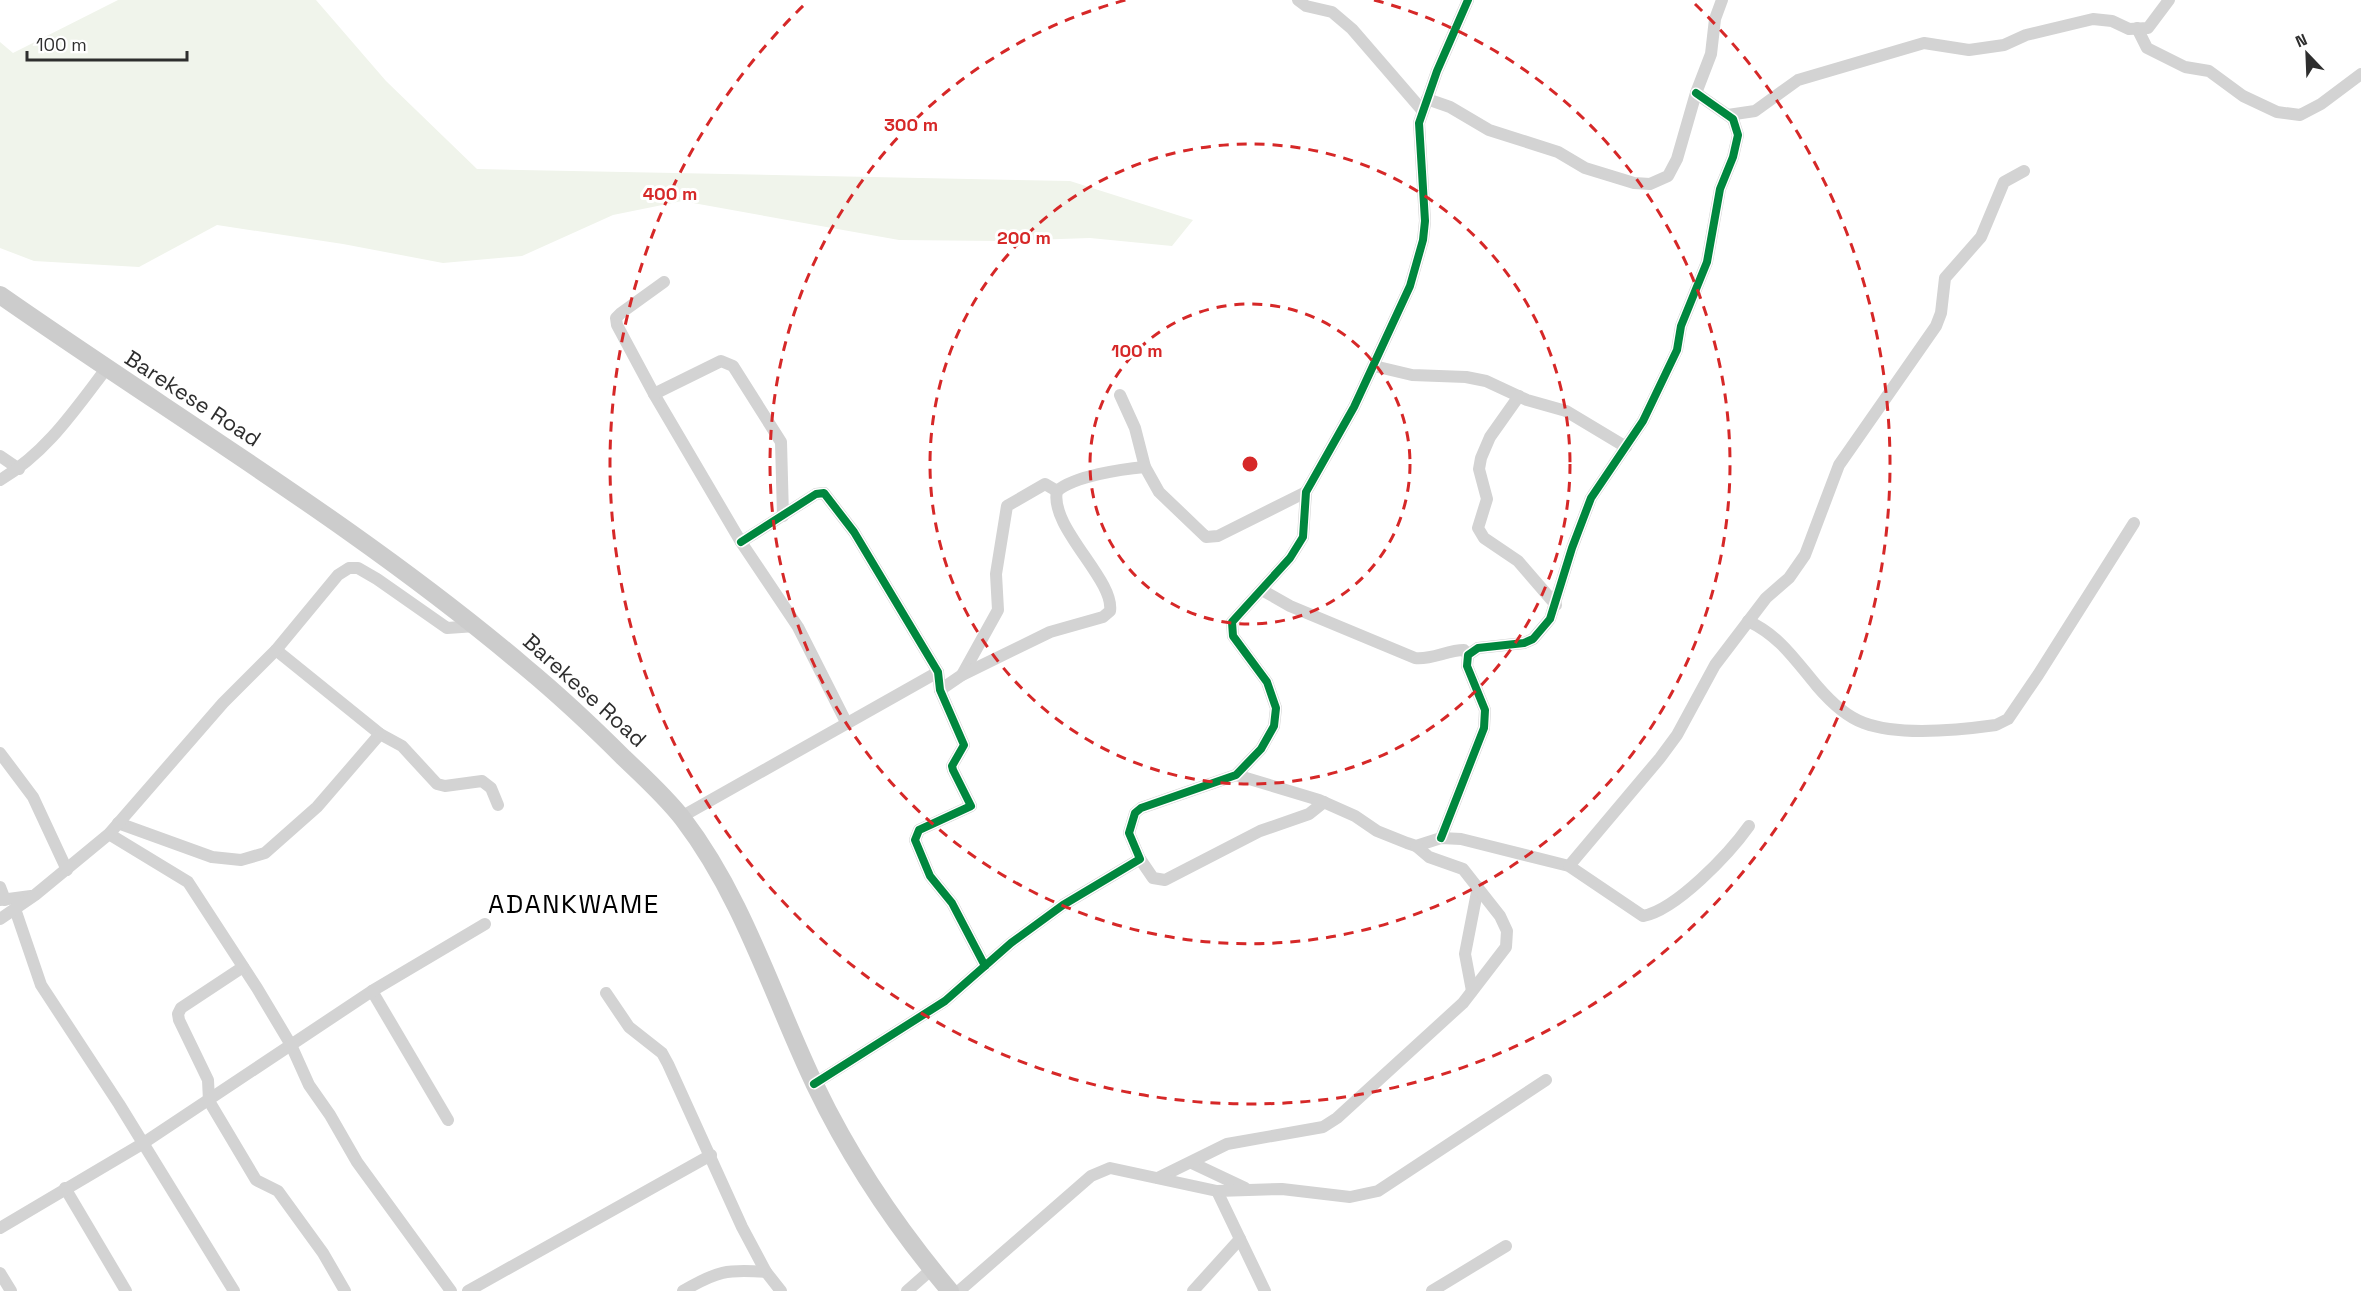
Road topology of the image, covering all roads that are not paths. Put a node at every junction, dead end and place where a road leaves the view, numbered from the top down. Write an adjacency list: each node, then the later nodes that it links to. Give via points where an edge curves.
1 (1298, 0): 8 (street, via 1332,12)
2 (1468, 0): 8 (street)
3 (1722, 0): 7 (street, via 1715,19 1711,54)
4 (2169, 0): 5 (street, via 2148,28)
5 (2137, 28): 6 (street, via 2147,48 2185,66 2209,71 2243,96 2277,112 2300,115); 9 (street, via 2093,19 2026,35 2004,45 1970,50 1924,43 1798,80 1755,111)
6 (2361, 74)
7 (1696, 93): 8 (street, via 1677,159 1668,176 1650,184 1585,168 1558,152 1489,130 1450,107); 9 (street)
8 (1424, 104): 13 (street, via 1419,144 1423,240 1401,309)
9 (1728, 115): 18 (street, via 1738,135 1720,189 1707,262 1681,326 1677,350)
10 (2024, 171): 30 (street, via 2004,182 1976,245 1950,269 1936,326 1839,465 1805,555)
11 (664, 282): 15 (street, via 621,313 615,322)
12 (0, 295): 14 (main road, Barekese Road)
13 (1374, 366): 17 (street, via 1412,375 1486,381); 24 (street)
14 (106, 369): 21 (street, via 52,439); 31 (main road, Barekese Road, via 352,532)
15 (654, 394): 25 (street, via 721,361 733,366 782,442); 27 (street)
16 (1120, 395): 20 (street)
17 (1519, 396): 18 (street, via 1566,411); 29 (street, via 1490,436 1481,458 1479,469 1487,504 1478,528 1484,538 1518,561)
18 (1626, 447): 29 (street, via 1591,498)
19 (0, 456): 21 (street)
20 (1145, 467): 23 (street, via 1111,472 1067,484); 24 (street, via 1167,502 1206,537 1218,536)
21 (19, 469): 22 (street)
22 (0, 480)
23 (1057, 491): 35 (street, via 1046,484 1007,506 996,574 998,610); 35 (street, via 1060,512 1107,595 1110,611 1103,617 1050,632)
24 (1306, 492): 28 (street, via 1303,537)
25 (783, 516): 27 (street); 34 (street, via 816,494 824,493 854,532)
26 (2134, 523): 30 (street, via 2008,719 1996,725 1902,730 1865,724 1819,688 1784,644)
27 (741, 542): 37 (street, via 798,627)
28 (1262, 590): 33 (street, via 1290,606 1415,658 1456,650 1464,650); 40 (street, via 1237,615 1231,630 1267,682 1276,717 1261,749)
29 (1556, 605): 33 (street, via 1551,619 1533,639 1478,648)
30 (1748, 621): 50 (street, via 1715,664 1677,735)
31 (477, 626): 32 (street, via 447,628 377,579 358,568 349,568 338,575); 43 (main road, Barekese Road, via 564,699)
32 (276, 650): 38 (street); 44 (street, via 223,703)
33 (1468, 655): 47 (street, via 1467,666 1485,710 1484,728)
34 (938, 672): 36 (street); 37 (street)
35 (962, 675): 36 (street)
36 (940, 690): 59 (street, via 964,745 952,766 971,806 919,830 915,840 930,876 952,903)
37 (848, 724): 43 (street)
38 (380, 734): 42 (street, via 402,746 437,784 482,781 491,788); 44 (street, via 317,807 265,853 254,857 226,861)
39 (0, 753): 51 (street, via 33,797)
40 (1236, 776): 41 (street); 49 (street, via 1135,813 1129,832)
41 (1324, 802): 48 (street, via 1377,831); 49 (street, via 1309,814 1260,831 1165,880 1153,878)
42 (498, 805)
43 (681, 817): 66 (main road, Barekese Road, via 738,906)
44 (118, 823): 46 (street)
45 (1749, 826): 50 (street, via 1708,873 1651,915 1643,916)
46 (109, 834): 51 (street); 60 (street, via 188,882)
47 (1441, 838): 48 (street); 50 (street, via 1461,839)
48 (1416, 846): 53 (street, via 1429,857 1463,869)
49 (1140, 859): 59 (street, via 1063,905)
50 (1569, 866)
51 (67, 870): 54 (street)
52 (0, 887): 55 (street)
53 (1478, 887): 62 (street, via 1465,954); 62 (street, via 1507,931 1506,947)
54 (35, 895): 55 (street); 56 (street)
55 (3, 900)
56 (15, 909): 57 (street); 69 (street, via 41,985)
57 (0, 919)
58 (485, 924): 61 (street)
59 (986, 966): 66 (street, via 945,1001)
60 (243, 967): 64 (street); 67 (street, via 181,1008 178,1014 208,1080)
61 (372, 991): 64 (street); 68 (street)
62 (1473, 991): 71 (street, via 1337,1118 1323,1126 1227,1144)
63 (606, 993): 70 (street, via 629,1027 665,1058)
64 (291, 1045): 67 (street); 86 (street, via 309,1085 357,1162)
65 (1546, 1080): 74 (street, via 1378,1191 1350,1197 1314,1191)
66 (814, 1084): 79 (main road, Barekese Road, via 861,1172 898,1228)
67 (209, 1101): 69 (street); 85 (street, via 256,1180 278,1191)
68 (448, 1120)
69 (142, 1144): 73 (street); 84 (street)
70 (711, 1155): 80 (street); 87 (street)
71 (1192, 1163): 72 (street); 74 (street)
72 (1158, 1178): 75 (street); 92 (street, via 1103,1169)
73 (65, 1188): 76 (street); 83 (street)
74 (1247, 1189): 75 (street)
75 (1217, 1191): 77 (street)
76 (0, 1228)
77 (1240, 1239): 93 (street); 94 (street)
78 (1506, 1246): 95 (street)
79 (932, 1269): 90 (street); 91 (main road, Barekese Road)
80 (766, 1272): 88 (street, via 718,1272); 89 (street)
81 (0, 1273): 82 (street)
82 (11, 1291)
83 (126, 1291)
84 (234, 1291)
85 (345, 1291)
86 (451, 1291)
87 (468, 1291)
88 (683, 1291)
89 (781, 1291)
90 (907, 1291)
91 (950, 1291)
92 (958, 1291)
93 (1193, 1291)
94 (1265, 1291)
95 (1432, 1291)

